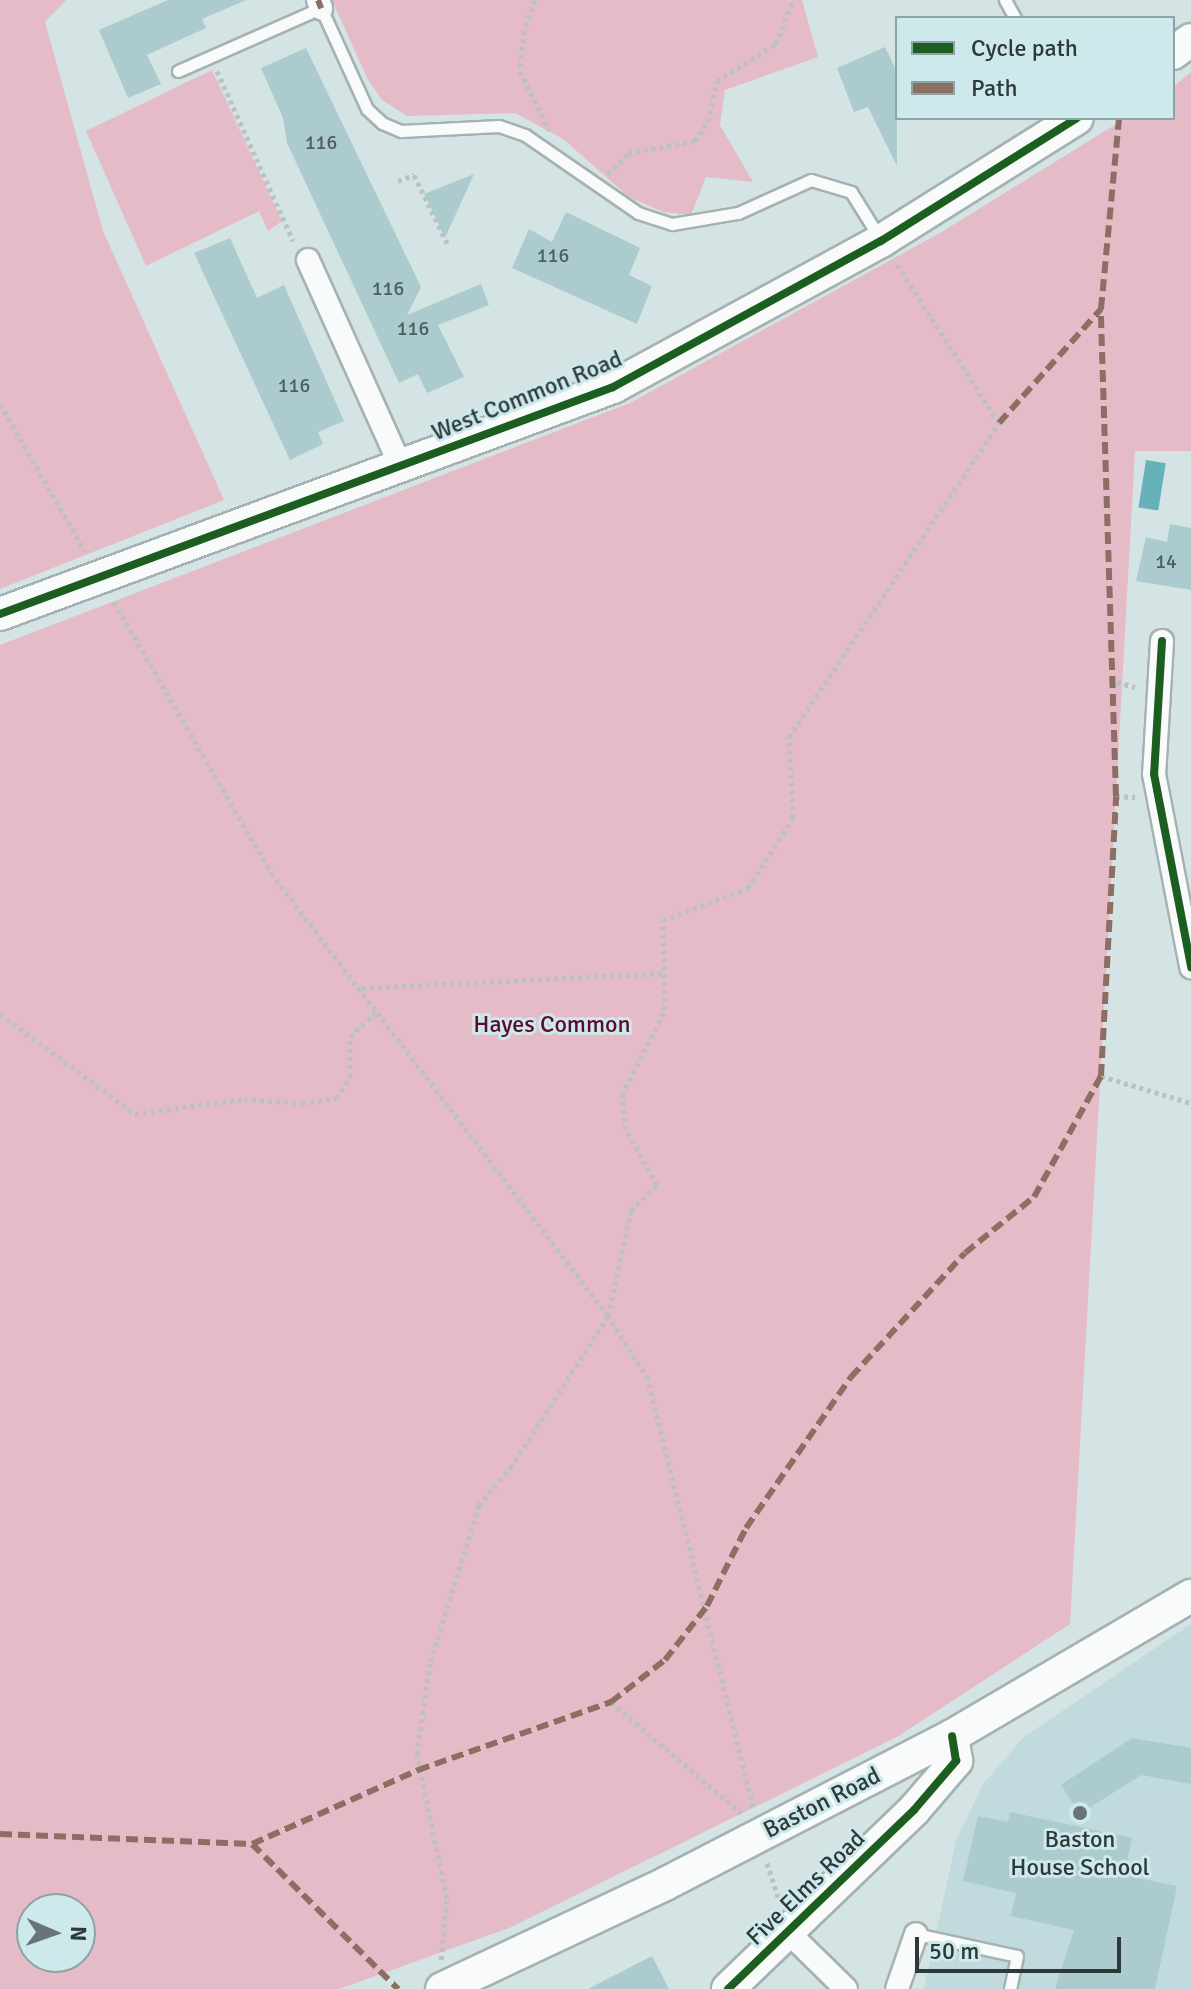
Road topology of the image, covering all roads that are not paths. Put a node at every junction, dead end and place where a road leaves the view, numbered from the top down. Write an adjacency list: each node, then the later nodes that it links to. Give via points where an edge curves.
1 (320, 4): 2 (lane); 4 (lane, via 367,109 382,123 401,131 499,126 638,213 672,224 738,213 811,180 851,192)
2 (178, 71)
3 (1072, 120): 4 (street, West Common Road)
4 (881, 241): 6 (street, West Common Road, via 613,387)
5 (308, 260): 6 (street)
6 (401, 467): 7 (street, West Common Road)
7 (0, 614)
8 (1162, 641): 9 (street, via 1154,774)
9 (1191, 967)
10 (1191, 1596): 11 (street, Baston Road)
11 (952, 1736): 13 (street, Five Elms Road, via 956,1761); 14 (street, Baston Road, via 665,1884)
12 (916, 1934): 17 (street); 18 (lane, via 1017,1956)
13 (791, 1935): 15 (street, Five Elms Road); 16 (street)
14 (441, 1982)
15 (728, 1989)
16 (846, 1989)
17 (897, 1989)
18 (1010, 1989)

